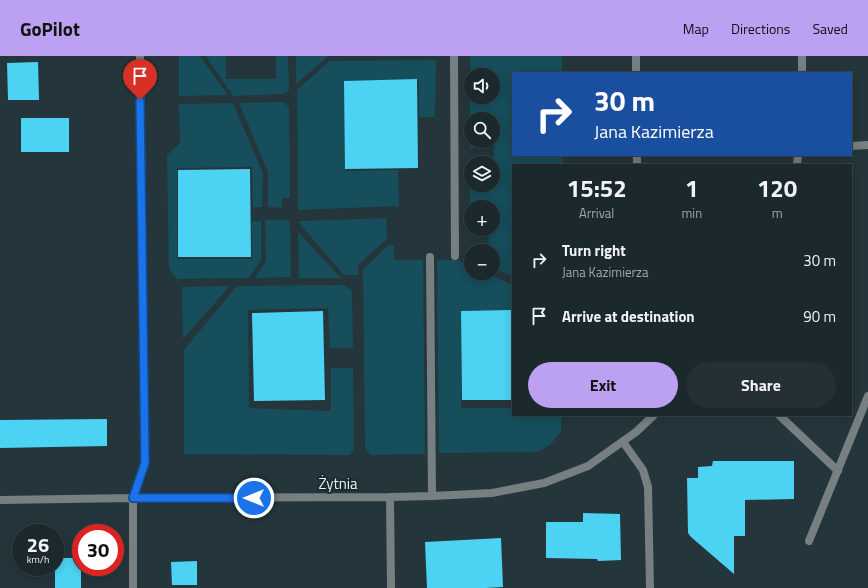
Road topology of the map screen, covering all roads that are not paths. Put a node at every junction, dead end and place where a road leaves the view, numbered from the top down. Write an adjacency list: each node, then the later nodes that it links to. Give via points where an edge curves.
1 (140, 56): 18 (street, via 145,463)
2 (454, 56): 9 (street)
3 (636, 56): 5 (street)
4 (802, 56): 6 (street)
5 (636, 72)
6 (802, 72)
7 (868, 145): 8 (street)
8 (852, 146)
9 (455, 256)
10 (430, 257): 16 (street)
11 (868, 396): 15 (street)
12 (653, 416): 14 (street, Żytnia)
13 (780, 416): 15 (street)
14 (623, 442): 16 (street, Żytnia, via 588,466 544,483 492,493); 23 (street, via 643,470 648,487)
15 (838, 471): 20 (street)
16 (432, 496): 17 (street, Żytnia)
17 (390, 497): 18 (street, Żytnia); 22 (street)
18 (133, 498): 19 (street, Żytnia); 21 (street)
19 (0, 500)
20 (809, 540)
21 (133, 588)
22 (392, 588)
23 (650, 588)

